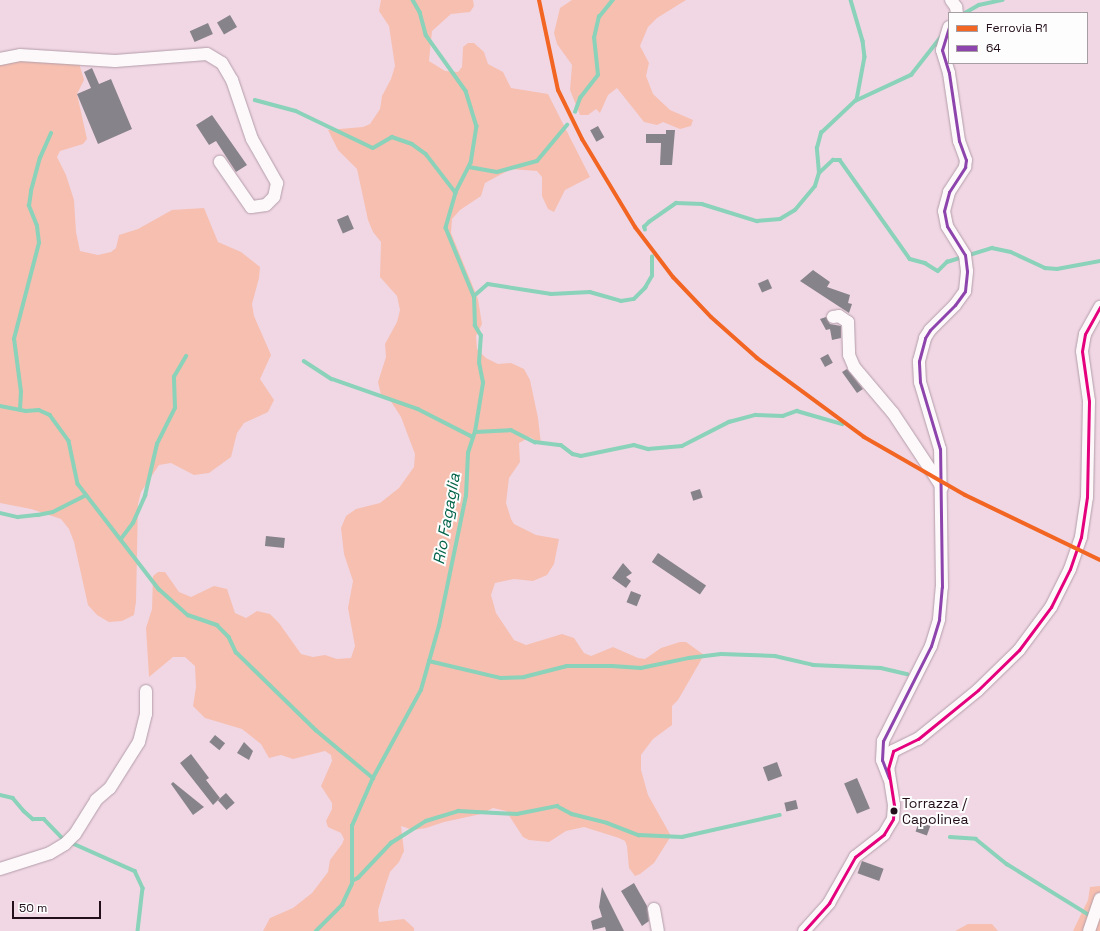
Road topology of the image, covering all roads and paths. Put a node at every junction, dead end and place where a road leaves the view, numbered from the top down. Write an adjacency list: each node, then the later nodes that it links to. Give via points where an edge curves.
1 (951, 0): 2 (street)
2 (957, 12)
3 (948, 30): 8 (street, via 942,50 949,73 959,141 966,160 965,167 949,192 944,211 947,226 965,255 968,270 965,291 930,330 925,338 919,361 920,382 940,449)
4 (0, 58): 5 (street, via 20,55 115,61 207,54 222,64 232,80 252,139 276,183 274,197 266,205 251,207)
5 (220, 162)
6 (1100, 307): 10 (street, via 1085,334 1082,351 1089,401 1087,497 1081,537 1070,569 1051,607 1019,650 972,695 918,739 893,752 888,769)
7 (833, 317): 8 (street, via 839,316 848,322 849,355 854,367 893,413)
8 (942, 488): 10 (street, via 942,587 939,618 931,646 883,741 882,760)
9 (146, 691): 11 (street, via 146,714 139,742 110,788 96,800 75,834 50,853)
10 (889, 778): 15 (street, via 894,805 893,819 884,834 855,857 829,903)
11 (0, 869)
12 (1100, 900): 16 (street)
13 (654, 909): 14 (street)
14 (658, 931)
15 (804, 931)
16 (1089, 931)

